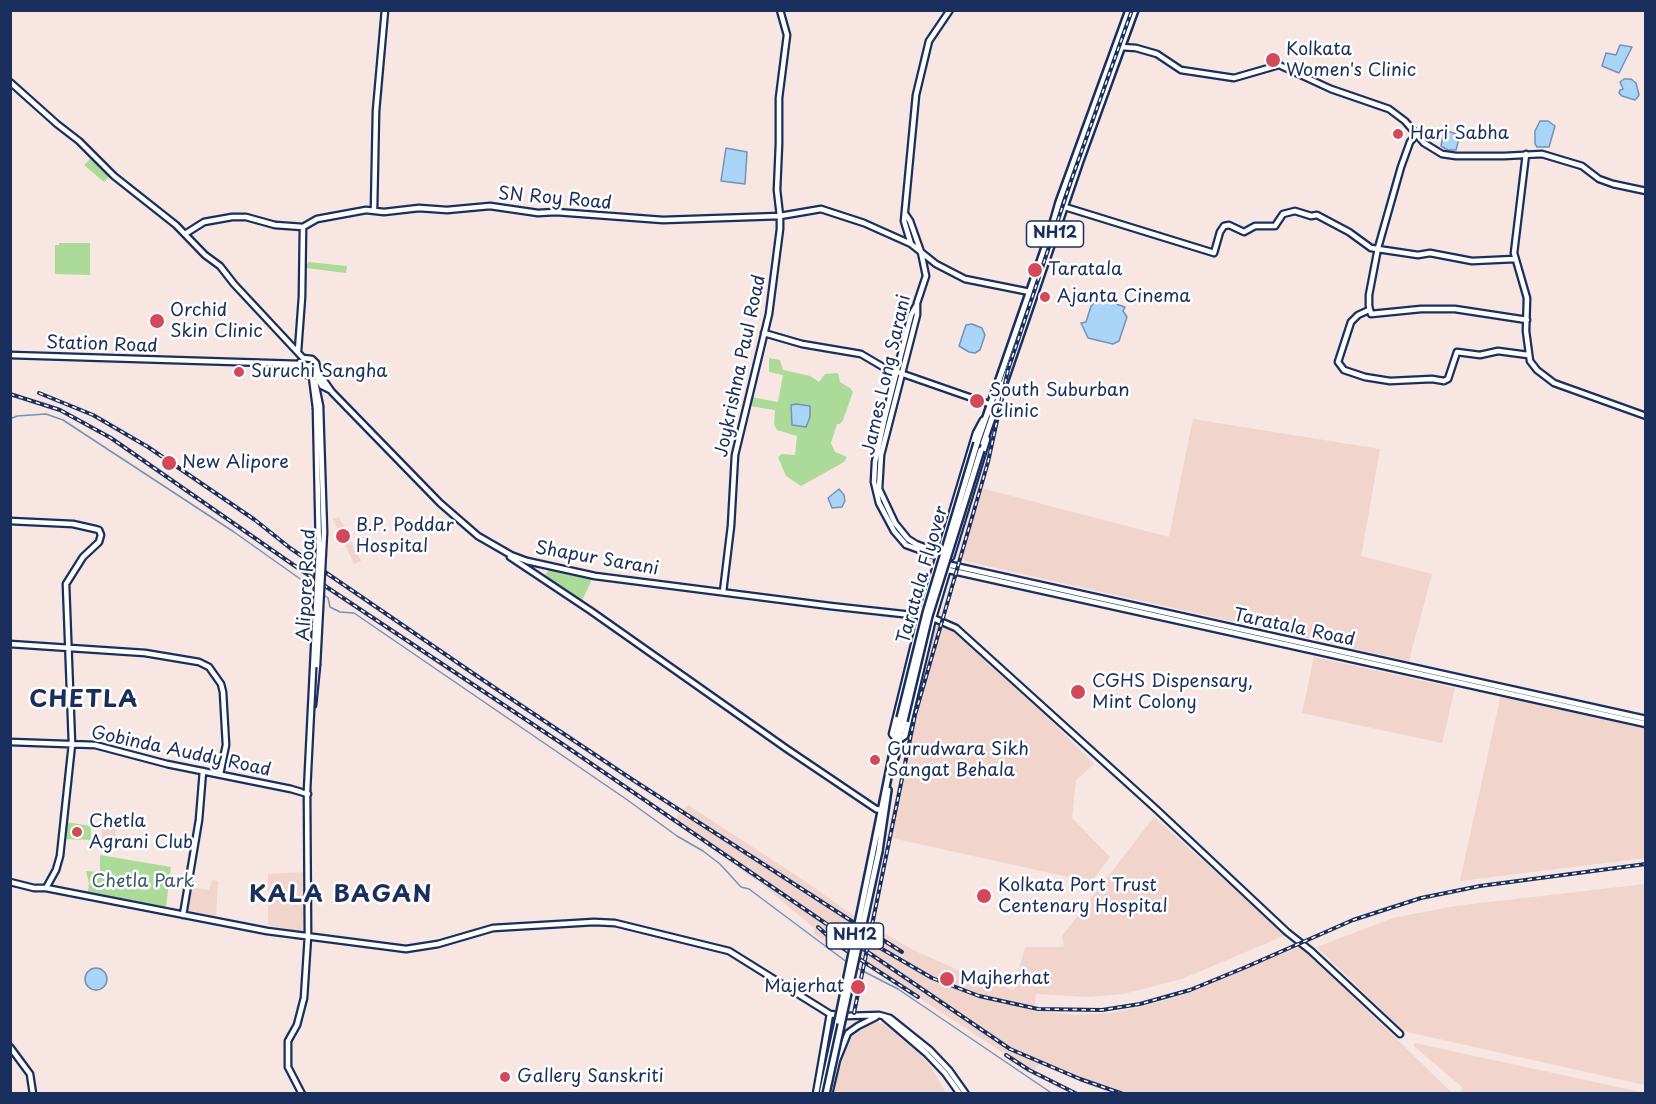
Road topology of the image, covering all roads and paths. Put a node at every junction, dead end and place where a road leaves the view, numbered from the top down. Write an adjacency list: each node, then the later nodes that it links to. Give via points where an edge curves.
1 (385, 10): 12 (street, via 376,111)
2 (780, 10): 14 (street, Joykrishna Paul Road, via 787,35 779,98)
3 (950, 10): 13 (street, James Long Sarani, via 929,41 919,78)
4 (1129, 10): 6 (highway, NH12)
5 (1135, 10): 6 (highway, NH12)
6 (1118, 46): 8 (street, via 1157,54 1181,70 1234,78 1279,65 1389,109); 11 (highway, NH12); 21 (highway, NH12, via 1059,202)
7 (10, 82): 16 (street)
8 (1416, 135): 9 (street, via 1449,156); 18 (street, via 1401,167)
9 (1526, 154): 10 (street, via 1560,158 1582,166 1599,179); 20 (street)
10 (1646, 191)
11 (1065, 207): 18 (street, via 1214,252 1224,226 1244,232 1255,226 1275,226 1283,214 1295,211 1317,215); 34 (highway, NH12)
12 (374, 210): 14 (street, SN Roy Road, via 490,207 663,220); 15 (street, SN Roy Road, via 317,219)
13 (906, 215): 17 (street, James Long Sarani, via 904,221); 19 (street, James Long Sarani)
14 (780, 216): 17 (street, SN Roy Road, via 826,210); 24 (street, Joykrishna Paul Road)
15 (303, 226): 16 (street, SN Roy Road, via 232,217 204,222); 25 (street)
16 (185, 234): 25 (street)
17 (912, 244): 19 (street, SN Roy Road)
18 (1378, 248): 20 (street, via 1472,261); 22 (street)
19 (921, 252): 21 (street, SN Roy Road, via 965,279); 30 (street, James Long Sarani, via 926,276 911,315)
20 (1515, 259): 23 (street, via 1527,298)
21 (1030, 292): 34 (highway, NH12)
22 (1369, 310): 23 (street, via 1376,315 1455,309); 27 (street, via 1350,322 1338,362 1344,370 1365,377 1446,381 1457,352)
23 (1527, 320): 27 (street)
24 (764, 333): 30 (street, via 861,354); 42 (street, Joykrishna Paul Road, via 735,455)
25 (298, 351): 28 (street)
26 (10, 355): 29 (street, Station Road)
27 (1528, 355): 36 (street, via 1533,366 1554,383)
28 (303, 358): 29 (street); 31 (street, via 316,363)
29 (300, 364): 31 (street, via 303,372)
30 (899, 371): 34 (street); 40 (street, James Long Sarani, via 879,442 875,492 908,539)
31 (315, 375): 32 (street, Shapur Sarani); 33 (street, Alipore Road); 35 (street, Alipore Road)
32 (331, 391): 33 (street, via 324,392); 39 (street, Shapur Sarani, via 440,503 478,536)
33 (319, 399): 35 (street, Alipore Road)
34 (992, 405): 37 (highway, NH12)
35 (318, 407): 56 (street, Alipore Road, bridge, via 323,552)
36 (1646, 416)
37 (986, 421): 40 (street, via 976,432); 41 (street, via 990,428); 48 (highway, Taratala Flyover / NH12, bridge, via 981,450 929,616); 48 (highway, Taratala Flyover / NH12, bridge, via 926,613)
38 (10, 521): 46 (street, via 72,524 99,530 101,534 66,584)
39 (506, 552): 42 (street, Shapur Sarani, via 527,561 595,576); 57 (street, via 786,749)
40 (937, 560): 41 (street); 41 (street); 43 (street)
41 (949, 562): 44 (street); 47 (street)
42 (723, 592): 43 (street, Shapur Sarani)
43 (921, 616): 44 (street, Shapur Sarani); 51 (street, via 892,734)
44 (933, 618): 51 (street, via 905,736); 65 (street, Shapur Sarani, via 961,632)
45 (10, 644): 46 (street)
46 (69, 648): 53 (street); 55 (street, via 145,653 209,667 224,692 226,745)
47 (1446, 677): 49 (street); 50 (street)
48 (902, 719): 51 (highway, Taratala Flyover / NH12)
49 (1646, 719)
50 (1646, 724)
51 (898, 739): 57 (highway, NH12)
52 (10, 742): 53 (street, Gobinda Auddy Road)
53 (72, 744): 54 (street, Gobinda Auddy Road); 59 (street, via 60,856)
54 (203, 771): 55 (street, Gobinda Auddy Road); 60 (street)
55 (220, 774): 56 (street, Gobinda Auddy Road)
56 (308, 792): 61 (street, Alipore Road)
57 (883, 811): 70 (highway, NH12, bridge)
58 (10, 882): 59 (street)
59 (46, 888): 60 (street)
60 (183, 915): 61 (street)
61 (308, 936): 62 (street, via 409,950 493,928 615,922 729,951); 68 (street, Alipore Road, via 304,998 288,1041 288,1067)
62 (830, 1014): 63 (street); 69 (street)
63 (882, 1016): 64 (street); 70 (street, via 849,1033)
64 (895, 1024): 71 (street, via 931,1058); 72 (street, via 930,1050)
65 (1400, 1034)
66 (10, 1047): 67 (street, via 30,1074)
67 (33, 1094)
68 (302, 1094)
69 (816, 1094)
70 (826, 1094)
71 (960, 1094)
72 (966, 1094)

